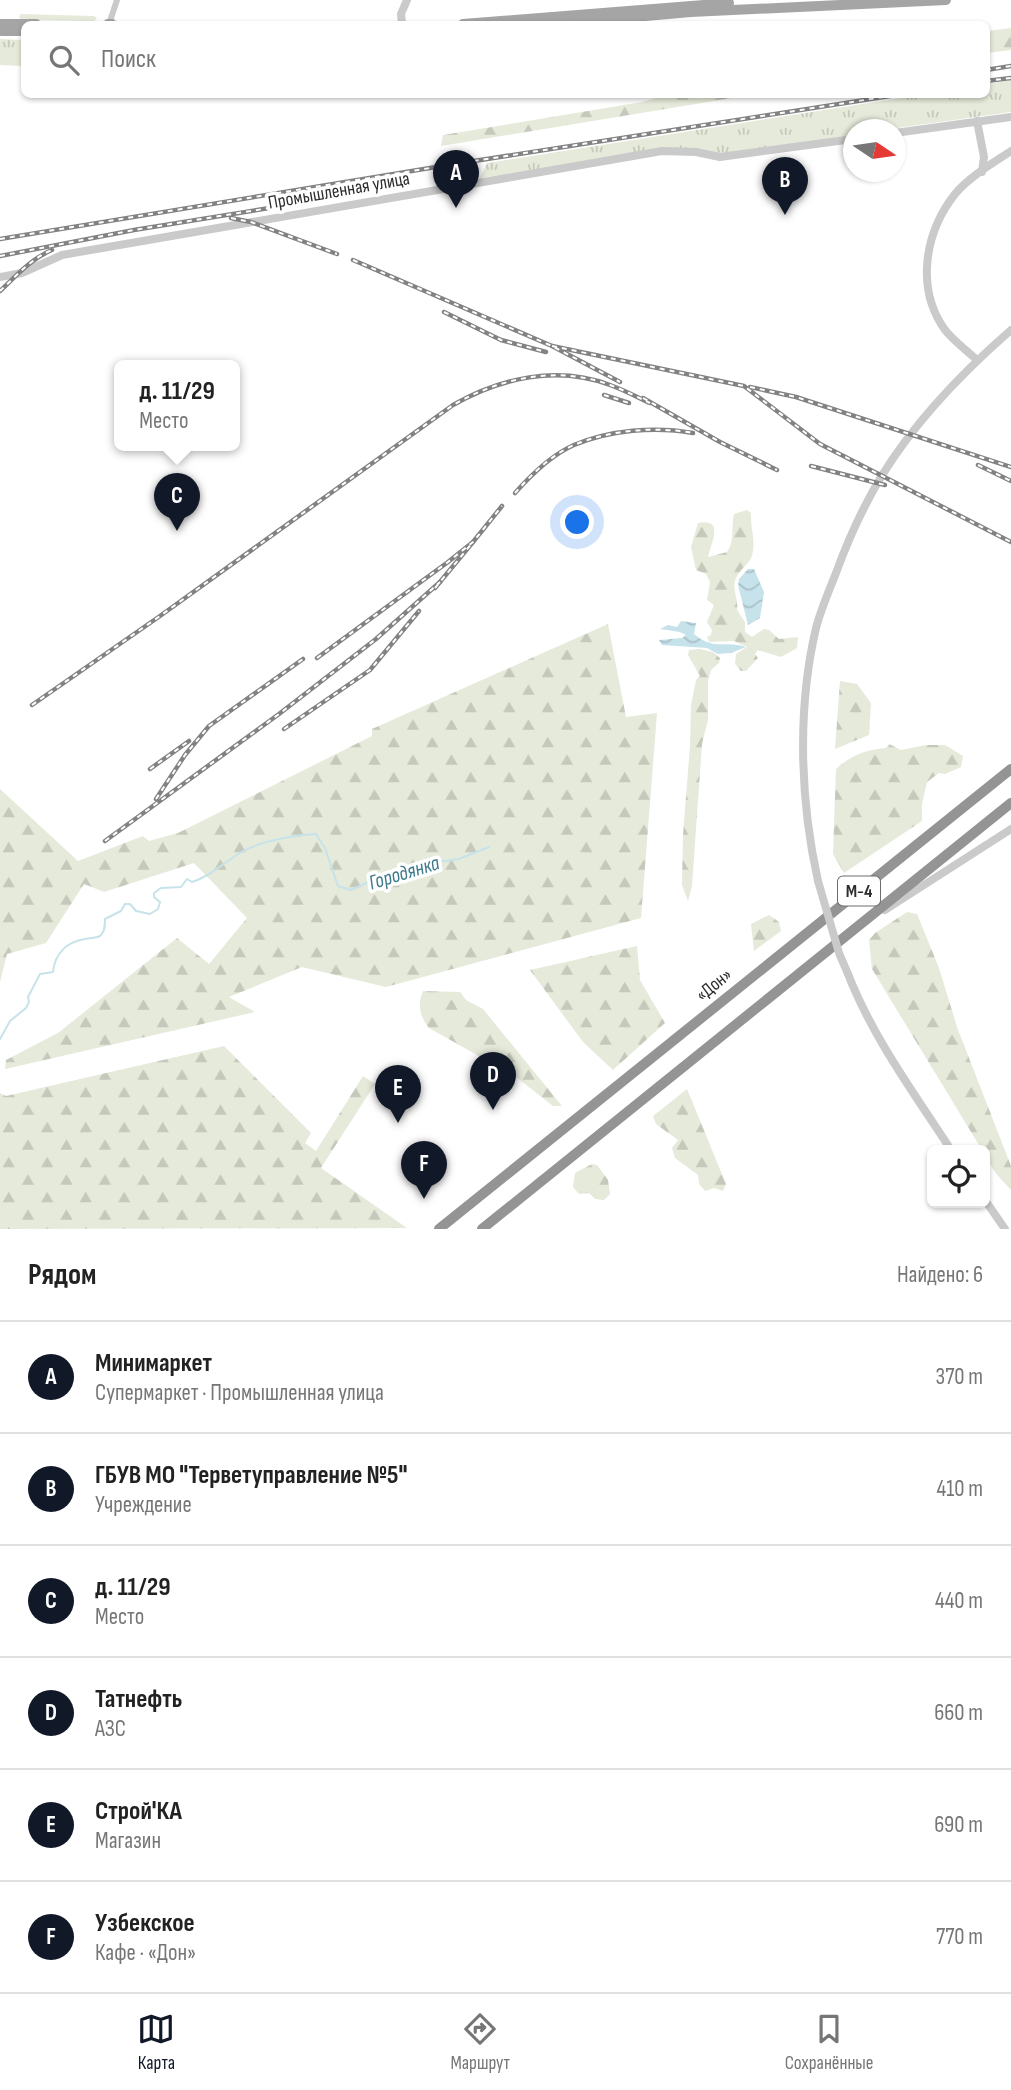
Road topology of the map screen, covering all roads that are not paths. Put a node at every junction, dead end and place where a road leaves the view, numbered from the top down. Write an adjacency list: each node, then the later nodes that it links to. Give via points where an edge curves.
1 (117, 0): 5 (street)
2 (407, 0): 6 (street)
3 (813, 0): 7 (main road)
4 (946, 0): 8 (main road)
5 (111, 21)
6 (402, 21)
7 (499, 21)
8 (588, 21)
9 (0, 24): 10 (main road)
10 (21, 24)
11 (0, 31): 12 (main road)
12 (21, 31)
13 (1011, 117): 14 (street)
14 (977, 121): 15 (street); 18 (street)
15 (906, 131)
16 (843, 140): 19 (street, Промышленная улица, via 720,157 662,151 62,255 22,273)
17 (1011, 151): 18 (street)
18 (982, 172): 21 (street, via 957,191 943,211 927,264 937,315 953,338)
19 (0, 276)
20 (1011, 330): 21 (street)
21 (977, 359): 26 (street, bridge, via 881,476 847,544 822,606 808,671 805,718 809,840 839,953 883,1046)
22 (1011, 769): 28 (highway, «Дон» / М-4)
23 (1011, 803): 25 (highway, М-4)
24 (1011, 830): 25 (street)
25 (850, 932): 29 (highway, М-4)
26 (948, 1145)
27 (990, 1208): 30 (street)
28 (439, 1229)
29 (482, 1229)
30 (1004, 1229)

